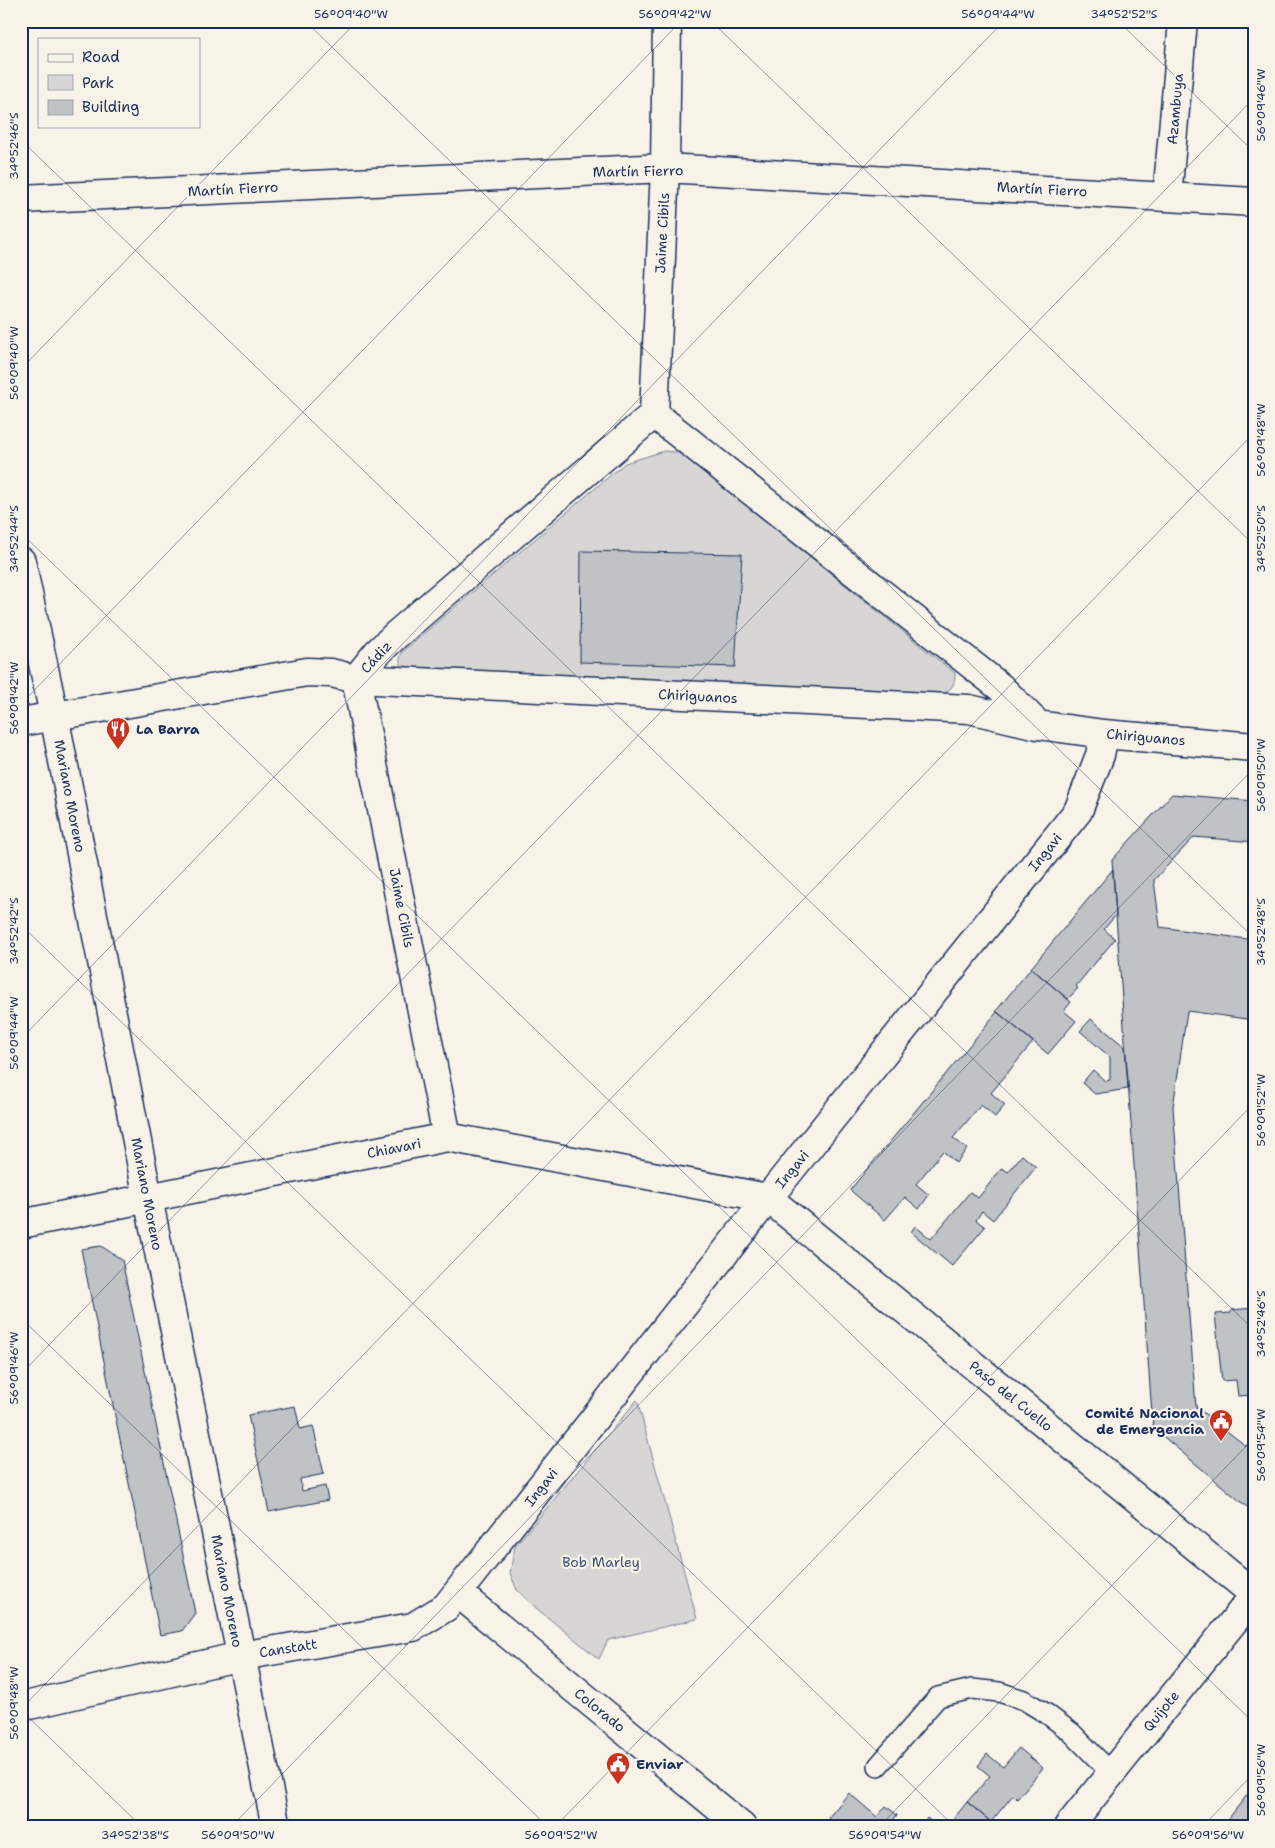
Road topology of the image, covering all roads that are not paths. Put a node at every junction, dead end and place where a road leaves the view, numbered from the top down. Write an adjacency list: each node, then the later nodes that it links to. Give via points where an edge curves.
1 (667, 21): 3 (street, Jaime Cibils)
2 (1183, 21): 4 (street, Azambuya)
3 (665, 168): 4 (street, Martín Fierro); 5 (street, Martín Fierro); 7 (street, Jaime Cibils)
4 (1167, 197): 6 (street, Martín Fierro)
5 (21, 199)
6 (1254, 202)
7 (654, 414): 9 (street, Cádiz, via 396,635); 12 (street, via 1000,687)
8 (21, 561): 10 (street, Mariano Moreno)
9 (356, 679): 10 (street, Cádiz, via 307,672); 12 (street, Chiriguanos, via 969,709); 15 (street, Jaime Cibils)
10 (54, 715): 11 (street, Cádiz); 16 (street, Mariano Moreno)
11 (21, 722)
12 (1038, 725): 13 (street, Chiriguanos)
13 (1104, 734): 14 (street, Chiriguanos); 17 (street, Ingavi, via 1100,755 1078,811)
14 (1254, 747)
15 (447, 1137): 16 (street, Chiavari); 17 (street, Chiavari)
16 (148, 1198): 18 (street, Chiavari); 21 (street, Mariano Moreno)
17 (768, 1198): 19 (street, Ingavi); 20 (street, Paso del Cuello)
18 (21, 1224)
19 (458, 1593): 21 (street, Canstatt, via 446,1607 413,1627); 26 (street, Colorado)
20 (1254, 1595): 24 (street, Quijote)
21 (240, 1656): 22 (street, Canstatt); 25 (street, Mariano Moreno)
22 (21, 1707)
23 (878, 1766): 24 (lane, via 938,1697 972,1689 999,1692 1024,1700 1071,1732)
24 (1111, 1772): 27 (street, Quijote)
25 (276, 1827)
26 (742, 1827)
27 (1068, 1827)

